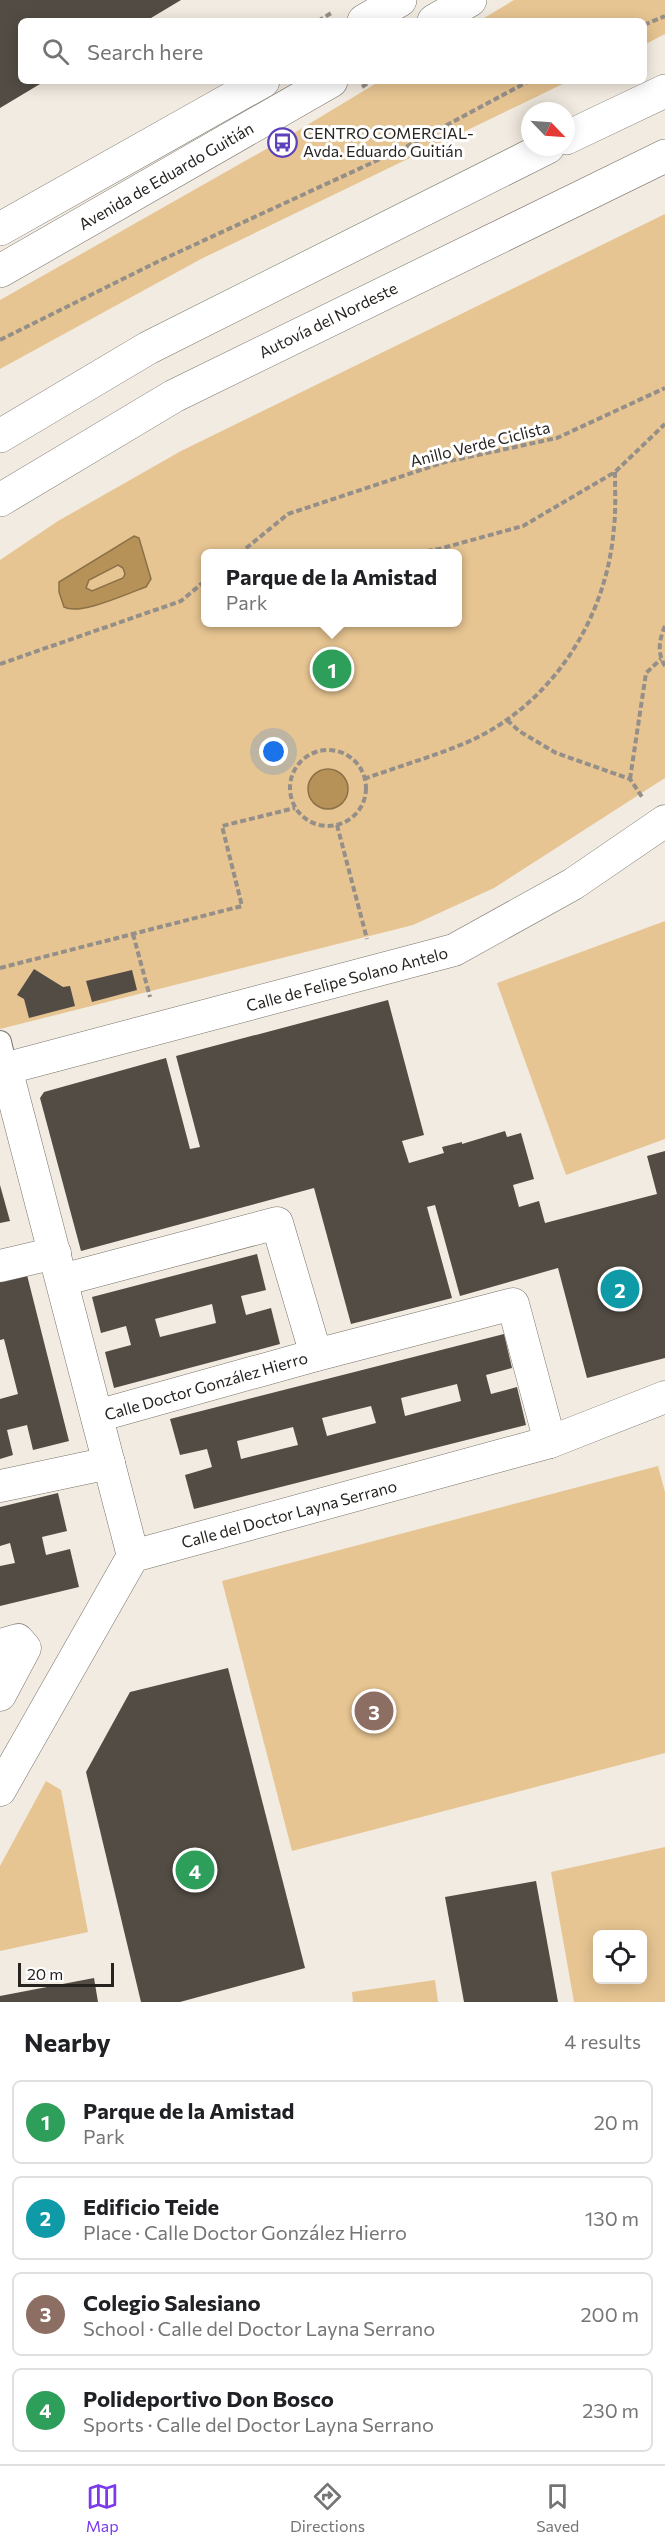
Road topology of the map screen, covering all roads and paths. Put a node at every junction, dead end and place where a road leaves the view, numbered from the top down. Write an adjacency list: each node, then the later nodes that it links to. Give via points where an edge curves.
1 (400, 0): 4 (main road)
2 (470, 0): 5 (main road)
3 (665, 16): 6 (path)
4 (369, 18)
5 (439, 18)
6 (647, 24)
7 (258, 84): 14 (main road, Avenida de Eduardo Guitián)
8 (326, 84): 15 (main road, Avenida de Eduardo Guitián)
9 (523, 84): 16 (path, via 402,148)
10 (665, 91): 11 (main road)
11 (575, 134)
12 (530, 156): 19 (main road, via 147,348)
13 (665, 156): 21 (main road, Autovía del Nordeste, via 174,396)
14 (0, 229)
15 (0, 271)
16 (0, 339)
17 (665, 388): 22 (path, Anillo Verde Ciclista, via 557,438 444,462 288,514)
18 (665, 424): 20 (path)
19 (0, 436)
20 (615, 472): 23 (path, via 523,526); 29 (path, via 614,528 606,571 585,633 544,690)
21 (8, 496)
22 (245, 549)
23 (439, 549)
24 (201, 584): 27 (path, via 181,601)
25 (665, 626): 26 (path, via 659,640)
26 (661, 659): 28 (path); 31 (path, via 646,674)
27 (0, 664)
28 (665, 666)
29 (507, 720): 30 (path, via 464,744); 31 (path, via 556,753)
30 (364, 779): 32 (path, via 351,758 336,751 319,751 304,759 293,772 290,789); 34 (path, via 363,804 352,817)
31 (630, 779): 33 (path)
32 (295, 808): 34 (path, via 304,818 320,825); 35 (path, via 222,826 242,906)
33 (662, 823): 37 (street, Calle de Felipe Solano Antelo, via 573,884 454,950)
34 (337, 825): 37 (path)
35 (134, 934): 36 (path); 38 (path)
36 (0, 968)
37 (376, 972): 38 (street, Calle de Felipe Solano Antelo)
38 (158, 1029): 39 (street, Calle de Felipe Solano Antelo)
39 (2, 1060): 41 (street, Calle Doctor González Hierro)
40 (0, 1266): 41 (street, Calle Doctor González Hierro)
41 (58, 1267): 42 (street, Calle Doctor González Hierro, via 277,1222); 44 (street, Calle Doctor González Hierro)
42 (316, 1355): 44 (street, Calle Doctor González Hierro); 45 (street, Calle Doctor González Hierro, via 513,1304)
43 (665, 1397): 45 (street, Calle del Doctor Layna Serrano)
44 (97, 1416): 46 (street, Calle Doctor González Hierro)
45 (550, 1442): 48 (street, Calle del Doctor Layna Serrano)
46 (110, 1463): 47 (street); 48 (street, Calle Doctor González Hierro)
47 (0, 1486)
48 (133, 1556): 51 (street)
49 (0, 1645): 50 (street, via 18,1640 25,1648)
50 (0, 1695)
51 (9, 1754): 52 (street)
52 (0, 1790)

